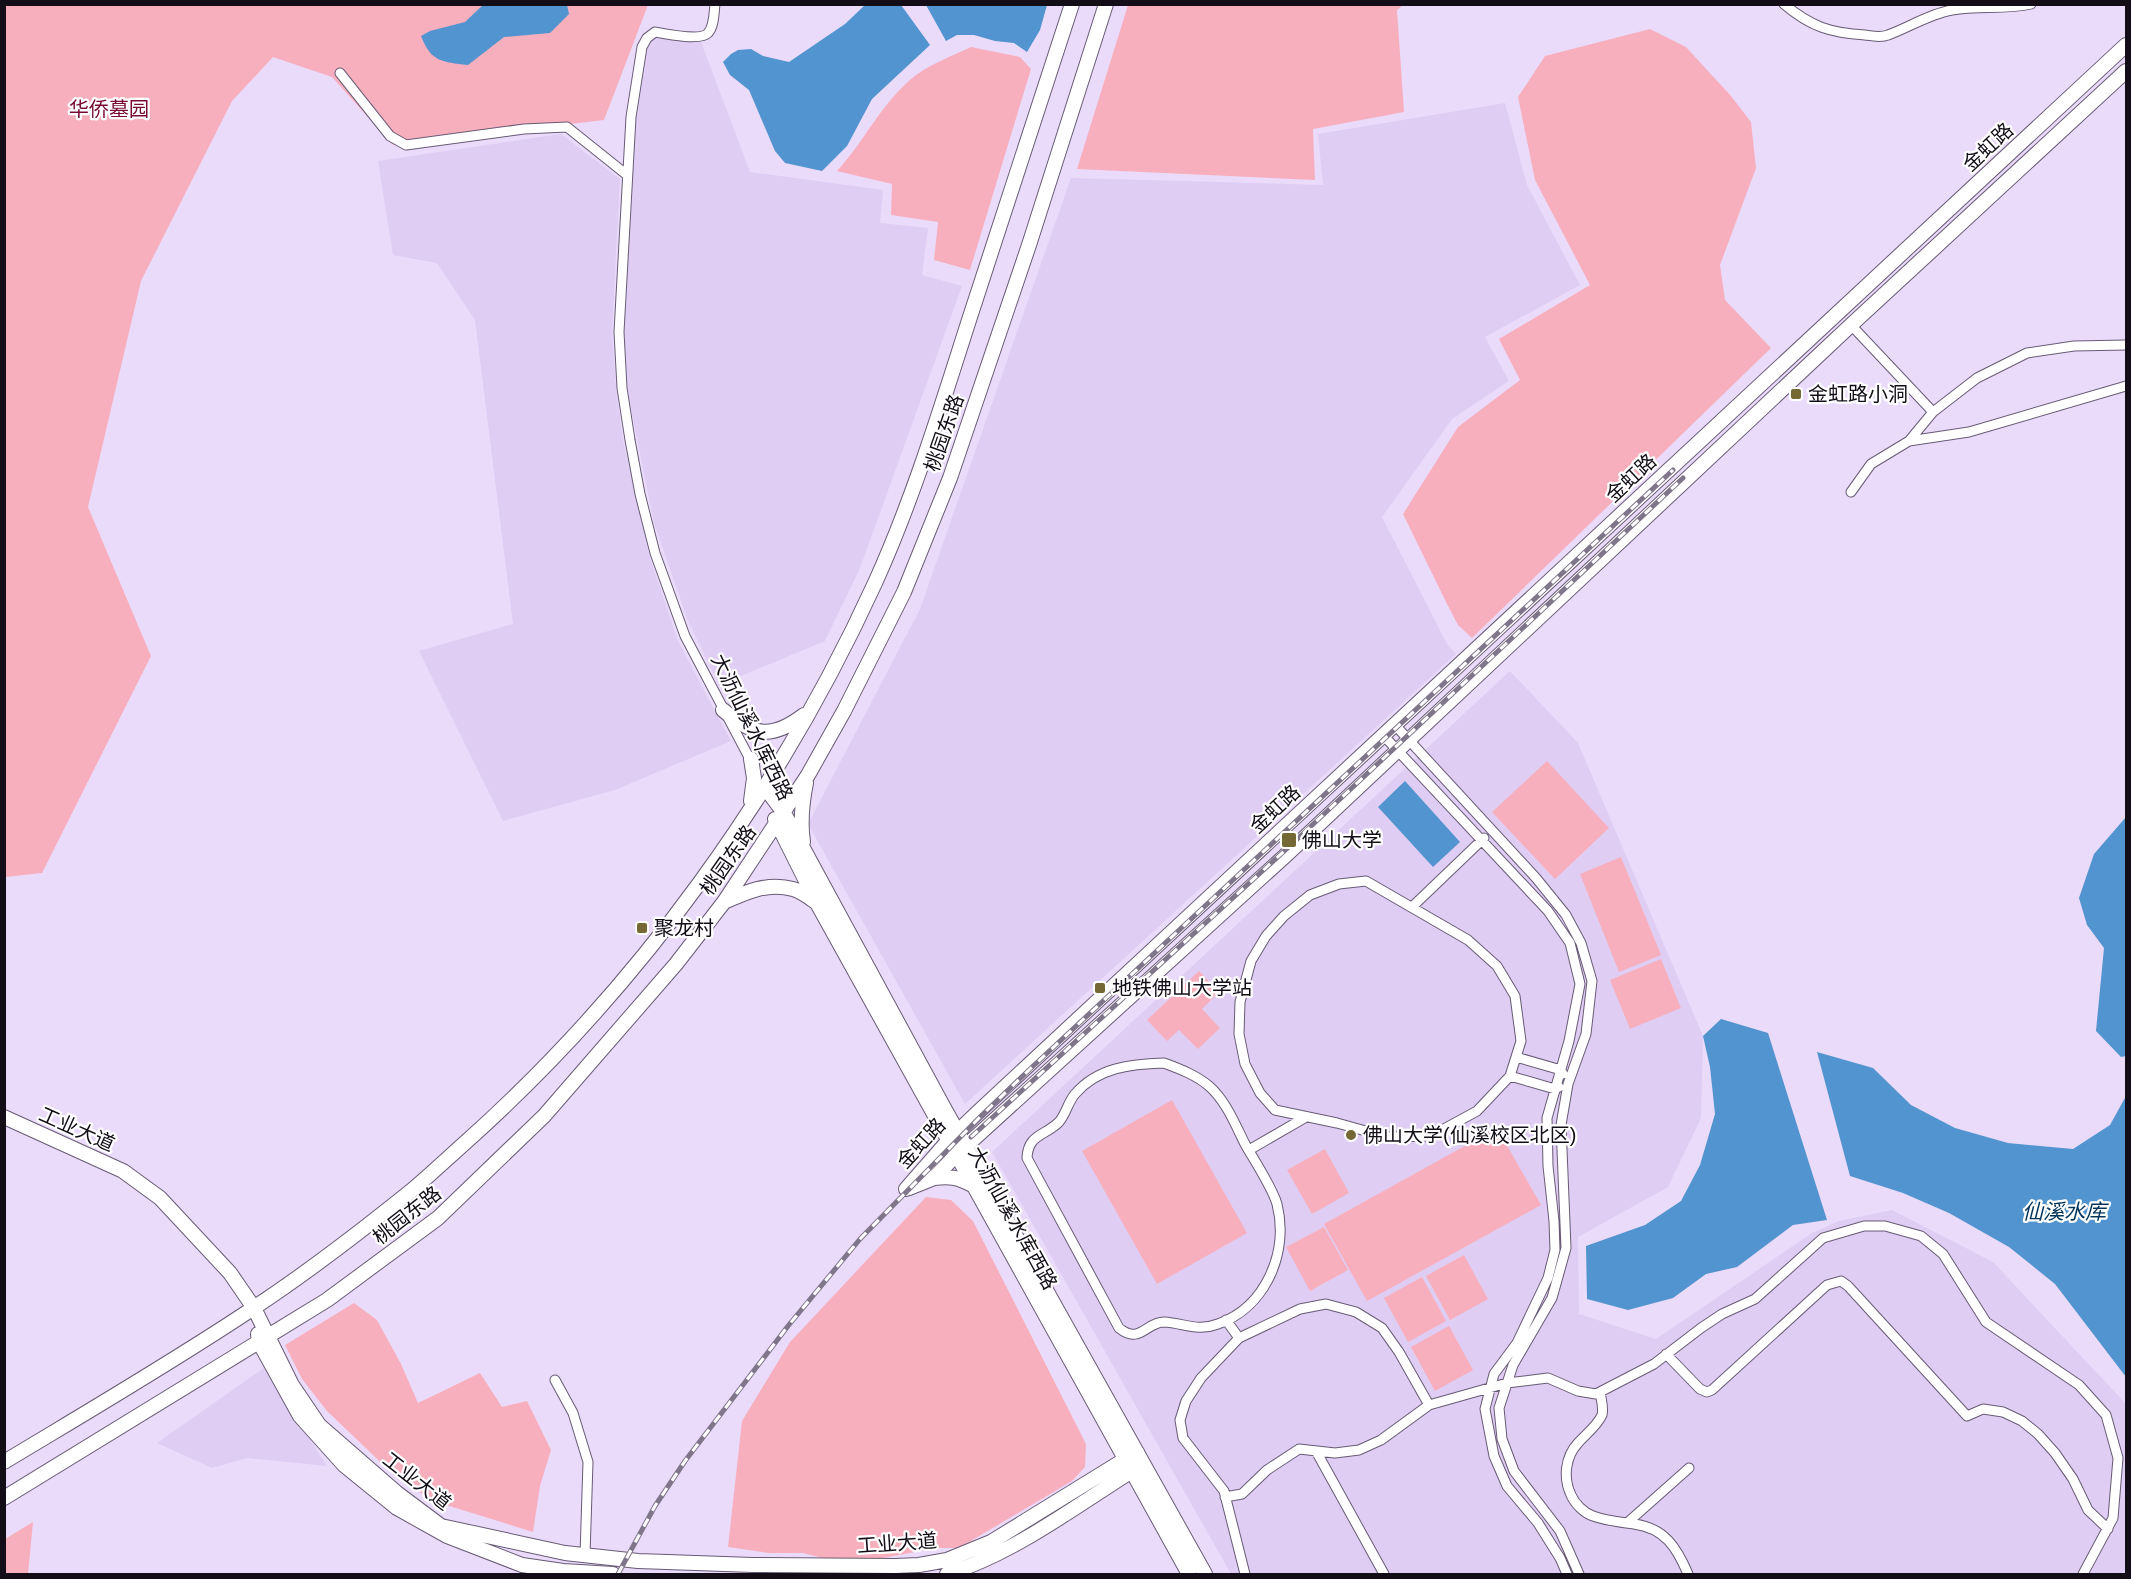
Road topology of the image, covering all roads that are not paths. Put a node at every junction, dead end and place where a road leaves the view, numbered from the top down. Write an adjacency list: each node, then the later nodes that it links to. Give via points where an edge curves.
1 (715, 4): 9 (street, 大沥仙溪水库西路, via 712,25 700,38 655,32 642,47)
2 (1072, 4): 17 (street, 桃园东路, via 921,468 876,580)
3 (1106, 4): 23 (street, 桃园东路, via 950,478 904,592)
4 (1785, 4): 5 (street, via 1817,27 1843,34 1885,36 1955,9)
5 (2031, 4)
6 (2127, 45): 18 (street, 金虹路)
7 (2127, 71): 10 (street, 金虹路)
8 (340, 73): 9 (street, via 390,136 406,145 524,129 567,128)
9 (627, 175): 16 (street, 大沥仙溪水库西路, via 619,332 630,440 655,553 685,636)
10 (1851, 325): 13 (street); 20 (street, 金虹路)
11 (2127, 345): 13 (street, via 2074,346 2027,353 1977,378)
12 (2127, 386): 14 (street, via 1968,432)
13 (1933, 412): 14 (street)
14 (1909, 441): 15 (street, via 1871,464)
15 (1851, 492)
16 (723, 710): 17 (street, via 754,730 772,732 789,727); 22 (street, 大沥仙溪水库西路)
17 (808, 712): 24 (street, 桃园东路)
18 (1395, 725): 19 (street, 金虹路); 20 (street)
19 (1383, 735): 21 (street); 39 (street, 金虹路)
20 (1409, 740): 21 (street, 金虹路); 27 (street)
21 (1398, 751): 28 (street); 43 (street, 金虹路)
22 (751, 759): 24 (street, 大沥仙溪水库西路); 25 (street, via 753,797)
23 (808, 775): 26 (street, 桃园东路); 29 (street, via 802,804)
24 (764, 786): 25 (street, 桃园东路); 26 (street, 大沥仙溪水库西路)
25 (745, 815): 48 (street, 桃园东路, via 654,943 518,1095 413,1189)
26 (781, 818): 29 (street); 30 (street, 桃园东路); 31 (street, 大沥仙溪水库西路)
27 (1492, 830): 28 (street); 36 (street, via 1566,915 1584,952 1592,981 1586,1034)
28 (1481, 841): 32 (street); 34 (street, via 1548,911 1570,943 1580,984)
29 (804, 850): 38 (street)
30 (724, 902): 31 (street, via 770,886 794,889); 51 (street, 桃园东路, via 676,964 544,1116 438,1218 327,1300)
31 (818, 903): 38 (street, 大沥仙溪水库西路)
32 (1412, 907): 33 (street, via 1468,940 1497,966 1515,996 1521,1041); 40 (street, via 1366,881 1339,884 1311,895 1284,916 1251,960 1240,1002 1239,1034 1245,1064 1260,1093 1275,1110)
33 (1516, 1057): 34 (street); 35 (street)
34 (1561, 1070): 36 (street); 37 (street)
35 (1510, 1076): 37 (street); 40 (street, via 1477,1111 1431,1137 1388,1137)
36 (1568, 1084): 37 (street); 54 (street, via 1561,1125 1566,1248 1552,1298 1513,1365)
37 (1555, 1089): 55 (street, via 1547,1118 1555,1250 1548,1278 1517,1344 1494,1374)
38 (938, 1110): 39 (street); 42 (street, 大沥仙溪水库西路); 45 (street, via 936,1146)
39 (977, 1113): 42 (street, 金虹路)
40 (1306, 1117): 44 (street)
41 (4, 1118): 48 (street, 工业大道, via 123,1171 160,1198 230,1273)
42 (953, 1136): 43 (street, 大沥仙溪水库西路); 45 (street, 金虹路)
43 (961, 1150): 46 (street, 金虹路); 47 (street, 大沥仙溪水库西路); 59 (street)
44 (1249, 1150): 49 (street, via 1276,1202 1279,1244 1264,1287 1248,1307); 49 (street, via 1227,1108 1209,1086 1164,1063 1120,1067 1097,1076 1074,1095 1059,1121 1028,1148 1027,1158 1119,1328 1136,1335 1162,1322 1195,1328)
45 (930, 1160): 46 (street, 金虹路, via 906,1189)
46 (934, 1178): 47 (street, via 960,1178)
47 (973, 1186): 59 (street, 大沥仙溪水库西路)
48 (254, 1308): 51 (street, 工业大道); 60 (street, 桃园东路)
49 (1226, 1320): 50 (street)
50 (1239, 1338): 57 (street, via 1300,1309 1326,1304 1356,1312 1382,1328); 62 (street, via 1201,1378 1186,1401 1180,1420 1183,1438)
51 (264, 1339): 63 (street, 桃园东路); 66 (street, 工业大道, via 319,1425 441,1526); 70 (street, 工业大道, via 300,1416 344,1465 397,1509 447,1536 501,1557)
52 (1666, 1354): 56 (street); 65 (street, via 1700,1389 1712,1390 1827,1285 1841,1281 1967,1416 1983,1409 2003,1412 2038,1434 2073,1479 2088,1510); 65 (street, via 1722,1314 1755,1299 1823,1238 1864,1226 1885,1226 1921,1236 1943,1254 1986,1322 2079,1385 2106,1415 2118,1458 2113,1518)
53 (555, 1380): 67 (street, via 573,1413 588,1462)
54 (1507, 1383): 55 (street); 56 (street, via 1548,1378 1578,1391); 78 (street, via 1499,1408 1502,1439 1514,1471 1560,1531)
55 (1491, 1388): 57 (street); 77 (street, via 1485,1409 1494,1456 1507,1486 1538,1523)
56 (1600, 1392): 64 (street, via 1602,1414 1567,1462 1568,1488 1586,1514)
57 (1429, 1405): 58 (street, via 1381,1440 1359,1450)
58 (1316, 1451): 62 (street, via 1299,1449 1267,1470 1242,1494); 76 (street)
59 (1134, 1461): 69 (street, 工业大道, via 992,1542 947,1560 920,1565); 72 (street, 工业大道, via 1001,1552); 73 (street, 大沥仙溪水库西路); 74 (street)
60 (4, 1462)
61 (1689, 1468): 64 (street)
62 (1225, 1497): 75 (street)
63 (4, 1498)
64 (1627, 1523): 79 (street, via 1646,1527 1670,1541)
65 (2108, 1529): 80 (street)
66 (565, 1553): 67 (street, 工业大道); 70 (street)
67 (585, 1556): 68 (street, 工业大道)
68 (738, 1569): 69 (street, 工业大道)
69 (753, 1570)
70 (563, 1573): 71 (street, 工业大道)
71 (613, 1575)
72 (947, 1575)
73 (1189, 1575)
74 (1205, 1575)
75 (1245, 1575)
76 (1384, 1575)
77 (1567, 1575)
78 (1579, 1575)
79 (1688, 1575)
80 (2083, 1575)

